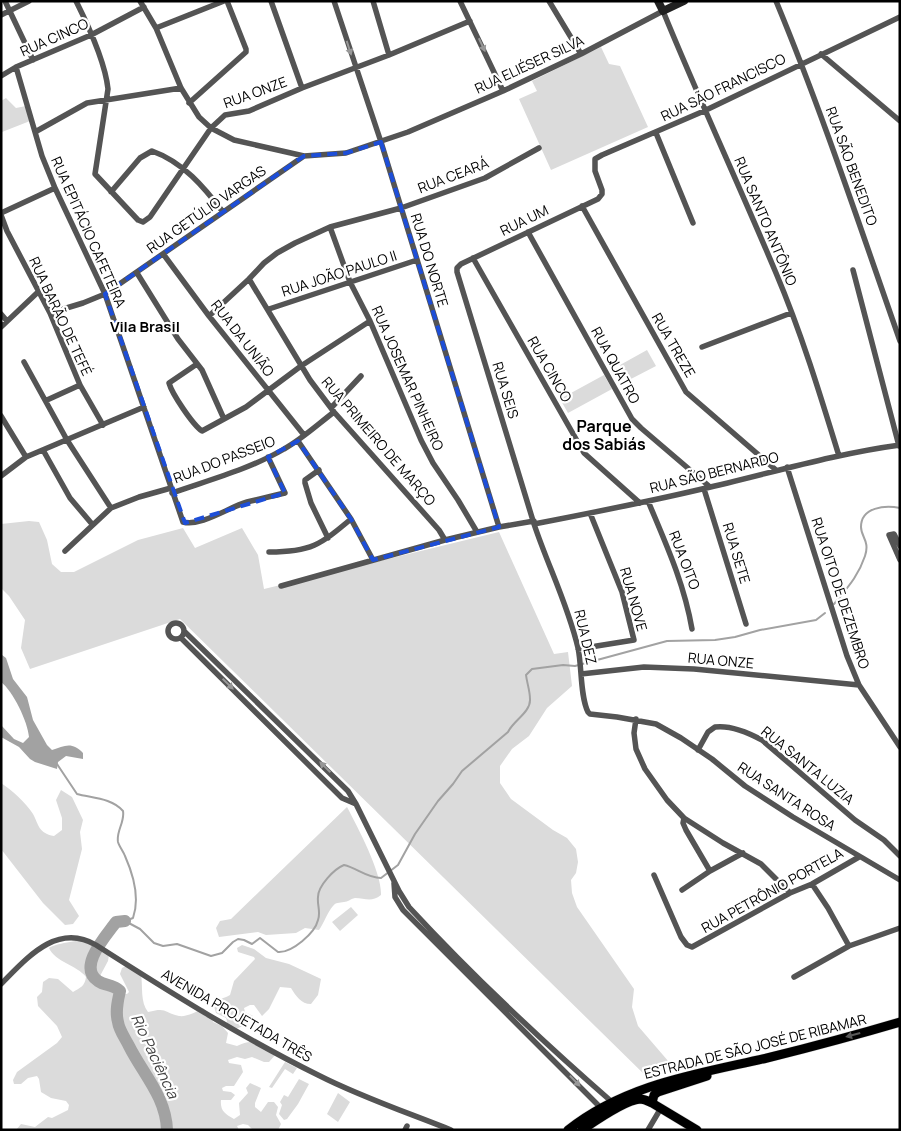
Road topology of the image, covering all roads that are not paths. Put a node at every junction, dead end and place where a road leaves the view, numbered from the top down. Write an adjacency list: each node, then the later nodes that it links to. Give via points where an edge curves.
1 (5, 1): 14 (street)
2 (29, 1): 14 (street)
3 (76, 1): 20 (street)
4 (226, 1): 19 (street); 33 (street, via 246,52)
5 (271, 1): 30 (street)
6 (334, 1): 27 (street, RUA DO NORTE, one-way to 27)
7 (372, 1): 23 (street)
8 (460, 1): 18 (street)
9 (549, 1): 21 (street)
10 (658, 1): 15 (street, RUA SANTO ANTÔNIO)
11 (684, 1): 15 (street, RUA ELIÉSER SILVA)
12 (776, 1): 25 (street, RUA SÃO BENEDITO)
13 (142, 4): 19 (street); 20 (street, RUA CINCO)
14 (9, 11): 16 (street); 24 (street)
15 (663, 11): 21 (street, RUA ELIÉSER SILVA); 34 (street, RUA SANTO ANTÔNIO)
16 (1, 15)
17 (900, 17): 22 (street, RUA SÃO FRANCISCO)
18 (470, 20): 23 (street, RUA ONZE); 31 (street, one-way to 31)
19 (156, 28): 29 (street)
20 (91, 35): 24 (street, RUA CINCO); 32 (street, via 107,77)
21 (581, 54): 31 (street, RUA ELIÉSER SILVA)
22 (821, 54): 25 (street, RUA SÃO FRANCISCO); 35 (street)
23 (389, 55): 27 (street, RUA ONZE)
24 (33, 60): 26 (street, RUA CINCO)
25 (802, 63): 34 (street, RUA SÃO FRANCISCO); 69 (street, RUA SÃO BENEDITO)
26 (16, 67): 28 (street, RUA CINCO); 37 (street, RUA EPITÁCIO CAFETEIRA)
27 (356, 68): 30 (street, RUA ONZE); 39 (street, RUA DO NORTE)
28 (1, 76)
29 (180, 88): 32 (street); 33 (street)
30 (302, 88): 36 (street, RUA ONZE, via 242,113 225,115)
31 (503, 90): 39 (street, RUA ELIÉSER SILVA)
32 (108, 100): 37 (street, via 87,103); 44 (street, via 95,174)
33 (189, 103): 36 (street)
34 (704, 110): 38 (street, RUA SÃO FRANCISCO); 65 (street, RUA SANTO ANTÔNIO)
35 (900, 120)
36 (211, 128): 41 (street, via 234,140); 42 (street, RUA ONZE)
37 (35, 132): 43 (street, RUA EPITÁCIO CAFETEIRA)
38 (656, 132): 45 (street, RUA SÃO FRANCISCO, via 595,159 595,171 602,190); 50 (street)
39 (382, 142): 41 (street, via 346,153); 47 (street, RUA DO NORTE)
40 (539, 148): 47 (street, RUA CEARÁ, via 485,178)
41 (304, 156): 48 (street, RUA GETÚLIO VARGAS)
42 (184, 169): 44 (street, via 155,152 148,152); 44 (street, RUA ONZE, via 143,222); 48 (street)
43 (55, 188): 49 (street); 62 (street, RUA EPITÁCIO CAFETEIRA)
44 (111, 192)
45 (598, 199): 46 (street, RUA UM)
46 (582, 206): 52 (street, RUA UM); 97 (street, RUA TREZE, via 686,392)
47 (401, 208): 51 (street, RUA CEARÁ); 55 (street, RUA DO NORTE)
48 (223, 212): 53 (street, RUA GETÚLIO VARGAS)
49 (1, 214): 61 (street, RUA BARÃO DE TEFÉ)
50 (693, 223)
51 (330, 227): 59 (street, RUA CEARÁ, via 277,253); 60 (street, RUA JOSEMAR PINHEIRO)
52 (528, 232): 54 (street, RUA UM); 99 (street, RUA QUATRO, via 632,419)
53 (164, 254): 58 (street, RUA GETÚLIO VARGAS); 68 (street, RUA DA UNIÃO)
54 (473, 258): 56 (street, RUA UM); 102 (street, RUA CINCO, via 584,452)
55 (417, 260): 60 (street, RUA JOÃO PAULO II); 108 (street, RUA DO NORTE)
56 (461, 264): 106 (street, RUA SEIS, via 456,272)
57 (853, 270): 90 (street)
58 (137, 273): 62 (street, RUA GETÚLIO VARGAS); 76 (street)
59 (249, 279): 63 (street, RUA PRIMEIRO DE MARÇO); 68 (street, RUA CEARÁ)
60 (350, 282): 63 (street, RUA JOÃO PAULO II); 71 (street, RUA JOSEMAR PINHEIRO)
61 (38, 292): 64 (street, RUA BARÃO DE TEFÉ); 70 (street)
62 (105, 294): 64 (street, RUA GETÚLIO VARGAS); 82 (street, RUA EPITÁCIO CAFETEIRA)
63 (269, 309): 77 (street, RUA PRIMEIRO DE MARÇO)
64 (50, 313): 79 (street, RUA BARÃO DE TEFÉ)
65 (791, 313): 74 (street); 92 (street, RUA SANTO ANTÔNIO)
66 (1, 314): 70 (street)
67 (900, 314): 69 (street)
68 (209, 316): 80 (street, RUA DA UNIÃO)
69 (892, 317): 73 (street, RUA SÃO BENEDITO)
70 (7, 321): 72 (street)
71 (370, 321): 77 (street); 109 (street, RUA JOSEMAR PINHEIRO, via 421,440)
72 (1, 327)
73 (900, 341)
74 (702, 347)
75 (24, 362): 81 (street)
76 (197, 364): 85 (street); 85 (street, via 169,383 200,430)
77 (301, 366): 80 (street); 83 (street, RUA PRIMEIRO DE MARÇO)
78 (361, 376): 83 (street, RUA DO PASSEIO)
79 (80, 385): 81 (street); 86 (street, RUA BARÃO DE TEFÉ)
80 (269, 391): 85 (street); 87 (street, RUA DA UNIÃO)
81 (47, 400): 88 (street)
82 (144, 407): 86 (street); 100 (street, RUA EPITÁCIO CAFETEIRA)
83 (332, 410): 87 (street, RUA DO PASSEIO); 111 (street, RUA PRIMEIRO DE MARÇO)
84 (1, 416): 93 (street)
85 (224, 419)
86 (103, 425): 88 (street)
87 (304, 435): 89 (street, RUA DO PASSEIO)
88 (67, 440): 91 (street); 103 (street)
89 (298, 440): 94 (street, RUA DO PASSEIO); 96 (street)
90 (899, 446): 92 (street, RUA SÃO BERNARDO)
91 (43, 450): 93 (street); 107 (street, via 66,492)
92 (839, 456): 95 (street, RUA SÃO BERNARDO)
93 (26, 457): 98 (street)
94 (268, 458): 100 (street, RUA DO PASSEIO); 100 (street, RUA EPITÁCIO CAFETEIRA, via 286,493 246,502 185,523)
95 (787, 467): 97 (street, RUA SÃO BERNARDO); 122 (street, RUA OITO DE DEZEMBRO)
96 (319, 470): 105 (street); 110 (street, via 305,483)
97 (776, 470): 99 (street, RUA SÃO BERNARDO)
98 (1, 476)
99 (707, 488): 101 (street, RUA SÃO BERNARDO); 118 (street, RUA SETE)
100 (171, 490): 103 (street, RUA DO PASSEIO)
101 (648, 501): 102 (street, RUA SÃO BERNARDO); 119 (street, RUA OITO, via 677,570)
102 (640, 503): 104 (street, RUA SÃO BERNARDO)
103 (111, 508): 107 (street, RUA DO PASSEIO)
104 (590, 513): 106 (street, RUA SÃO BERNARDO); 120 (street, RUA NOVE, via 622,592 634,640)
105 (351, 519): 110 (street); 115 (street)
106 (534, 522): 108 (street, RUA SÃO BERNARDO); 120 (street, RUA DEZ, via 568,611)
107 (92, 524): 113 (street, RUA DO PASSEIO)
108 (499, 527): 109 (street, RUA SÃO BERNARDO)
109 (477, 532): 111 (street, RUA SÃO BERNARDO)
110 (328, 538): 114 (street, via 299,551)
111 (445, 540): 115 (street, RUA SÃO BERNARDO)
112 (900, 546): 116 (street, via 894,534 890,534)
113 (65, 551)
114 (270, 552)
115 (373, 560): 117 (street, RUA SÃO BERNARDO)
116 (900, 560)
117 (281, 586)
118 (746, 624)
119 (692, 629)
120 (578, 649): 121 (street, RUA DEZ)
121 (581, 672): 122 (street, RUA ONZE, via 644,667 694,669); 123 (street, RUA DEZ, via 586,709 590,714)
122 (859, 685): 124 (street, RUA OITO DE DEZEMBRO)
123 (636, 719): 125 (street, RUA SANTA ROSA, via 656,724); 127 (street, via 636,749 645,769)
124 (900, 747)
125 (698, 750): 129 (street, RUA SANTA LUZIA, via 708,732 715,727 734,729 762,740); 130 (street, RUA SANTA ROSA, via 745,786)
126 (356, 804): 126 (street, one-way to 126, via 339,780 183,635 342,798); 143 (street, via 410,907 456,959)
127 (684, 818): 128 (street); 131 (street, via 686,830)
128 (743, 853): 131 (street); 136 (street, via 762,864)
129 (900, 856)
130 (859, 857): 133 (street, RUA SANTA ROSA); 134 (street, RUA PETRÔNIO PORTELA)
131 (710, 871): 135 (street)
132 (654, 875): 136 (street, RUA PETRÔNIO PORTELA, via 682,937 692,947)
133 (900, 880)
134 (812, 884): 136 (street, RUA PETRÔNIO PORTELA); 138 (street)
135 (682, 890)
136 (790, 892)
137 (900, 928): 138 (street)
138 (849, 946): 139 (street)
139 (794, 977)
140 (1, 984): 148 (street, AVENIDA PROJETADA TRÊS, via 37,950 56,940 76,936 96,945 229,1028 317,1075)
141 (900, 1022): 142 (main road, ESTRADA DE SÃO JOSÉ DE RIBAMAR, one-way to 142)
142 (767, 1058): 144 (main road, ESTRADA DE SÃO JOSÉ DE RIBAMAR, via 687,1075); 145 (main road, via 665,1088 654,1095)
143 (559, 1060): 144 (street); 146 (street, one-way to 146)
144 (612, 1102): 146 (main road, ESTRADA DE SÃO JOSÉ DE RIBAMAR)
145 (652, 1103): 147 (main road); 150 (main road, ESTRADA DE SÃO JOSÉ DE RIBAMAR, via 645,1099 633,1100)
146 (601, 1108): 149 (main road, ESTRADA DE SÃO JOSÉ DE RIBAMAR)
147 (661, 1108): 151 (street); 152 (main road)
148 (451, 1130)
149 (568, 1130)
150 (582, 1130)
151 (648, 1130)
152 (696, 1130)

